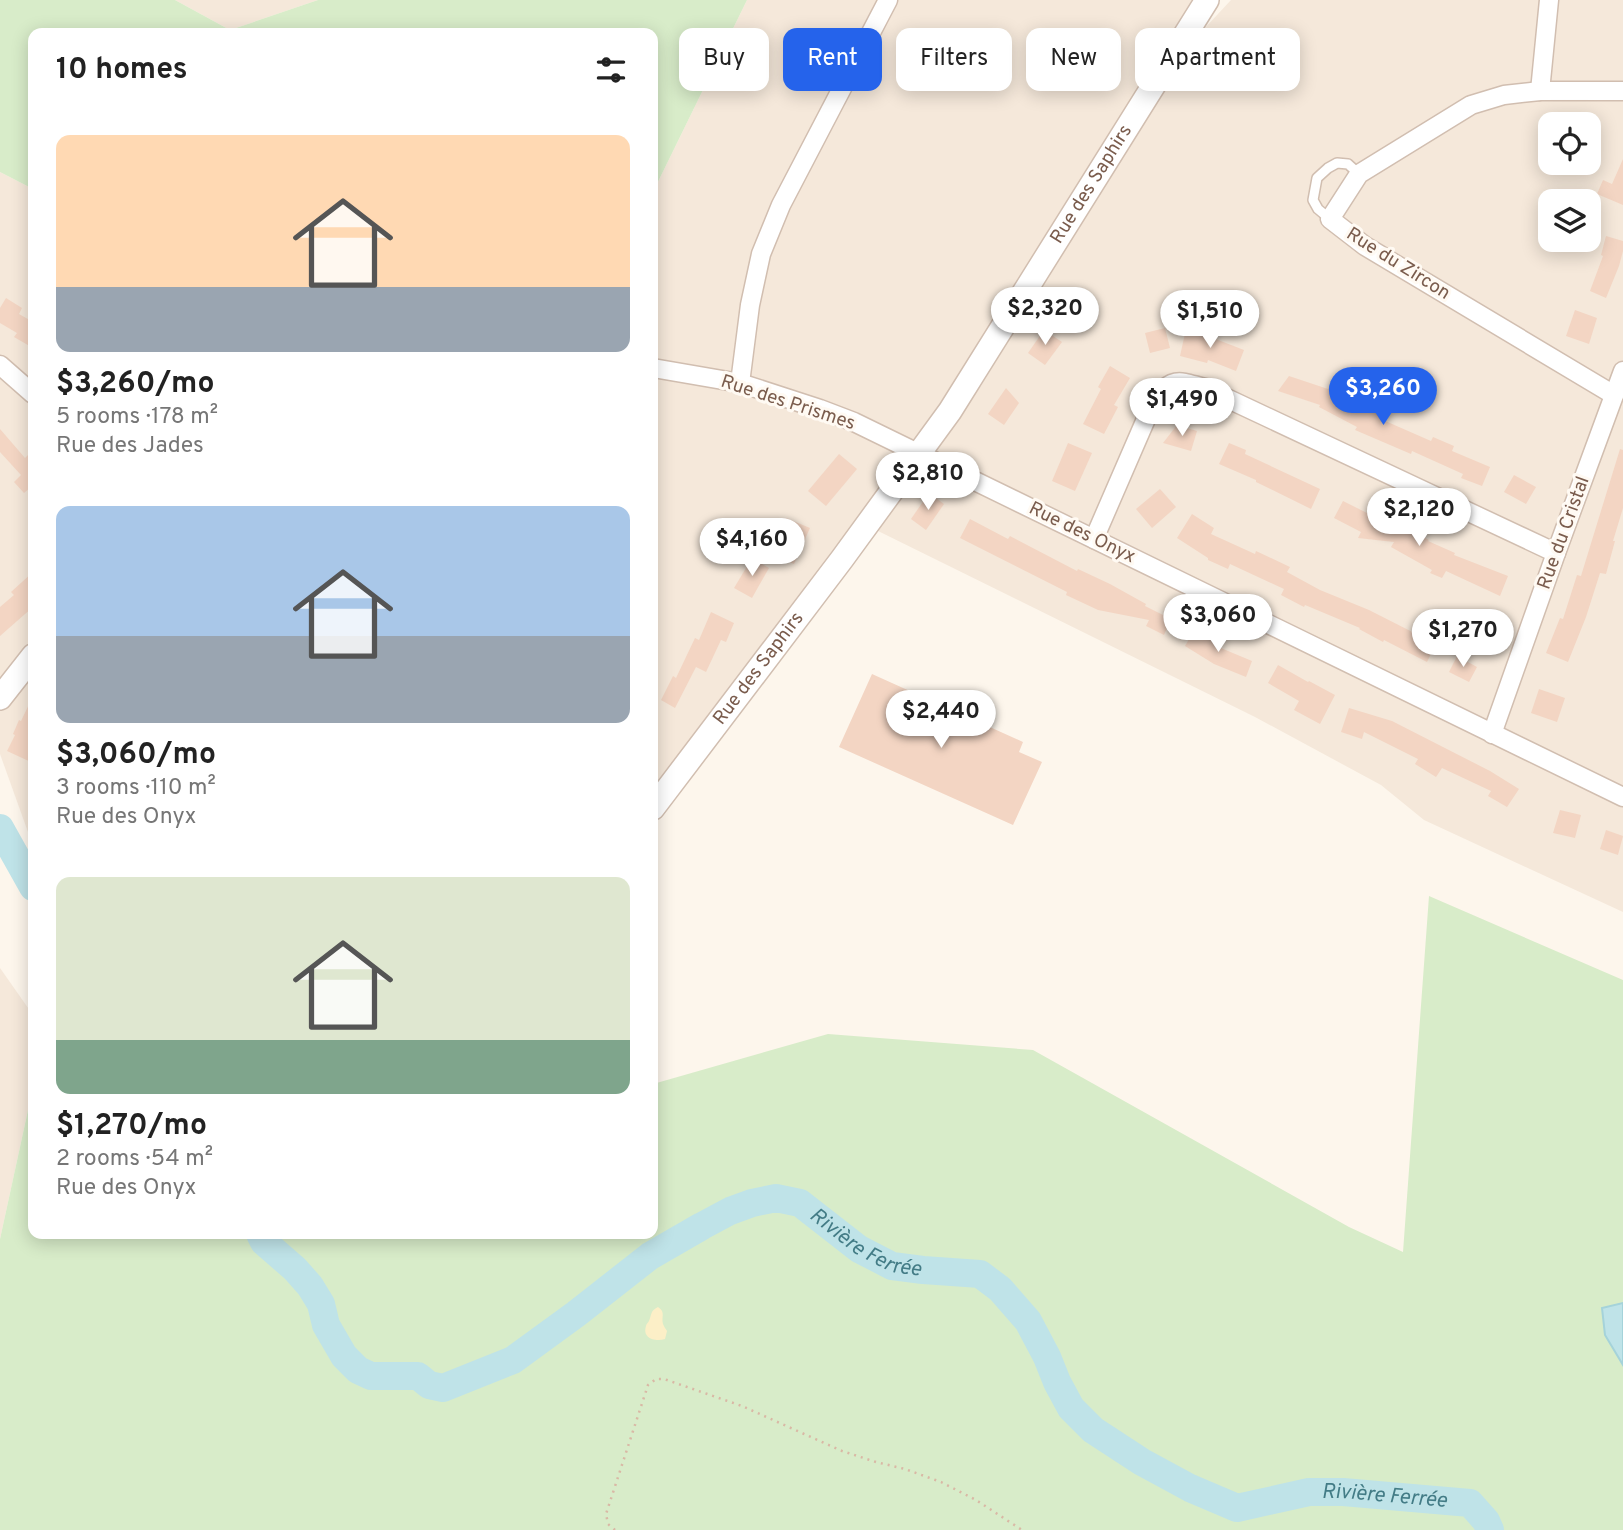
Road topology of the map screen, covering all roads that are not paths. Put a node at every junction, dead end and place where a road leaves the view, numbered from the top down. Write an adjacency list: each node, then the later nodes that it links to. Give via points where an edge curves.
1 (888, 0): 11 (street, via 781,205 761,254)
2 (1207, 0): 14 (street, Rue des Saphirs, via 950,411)
3 (1549, 0): 4 (street)
4 (1540, 91): 5 (street, Rue du Zircon); 6 (street, Rue du Zircon, via 1471,105)
5 (1623, 91)
6 (1359, 174): 7 (street, Rue du Zircon); 7 (lane, via 1348,164 1337,163 1317,178 1313,200)
7 (1330, 219): 13 (street, Rue du Zircon, via 1365,246)
8 (0, 365): 12 (street)
9 (658, 369): 11 (street, Rue des Prismes)
10 (1623, 371): 13 (street, Rue du Cristal)
11 (740, 383): 14 (street, Rue des Prismes, via 842,418)
12 (28, 390)
13 (1614, 395): 16 (street, Rue du Cristal)
14 (919, 453): 15 (street, Rue des Onyx); 21 (street, Rue des Saphirs)
15 (1094, 539): 16 (street, via 1156,396 1167,384 1180,382 1205,388); 19 (street, Rue des Onyx)
16 (1556, 553): 19 (street, Rue du Cristal)
17 (28, 662): 18 (street)
18 (0, 698)
19 (1492, 734): 20 (street, Rue des Onyx)
20 (1623, 797)
21 (658, 801)

